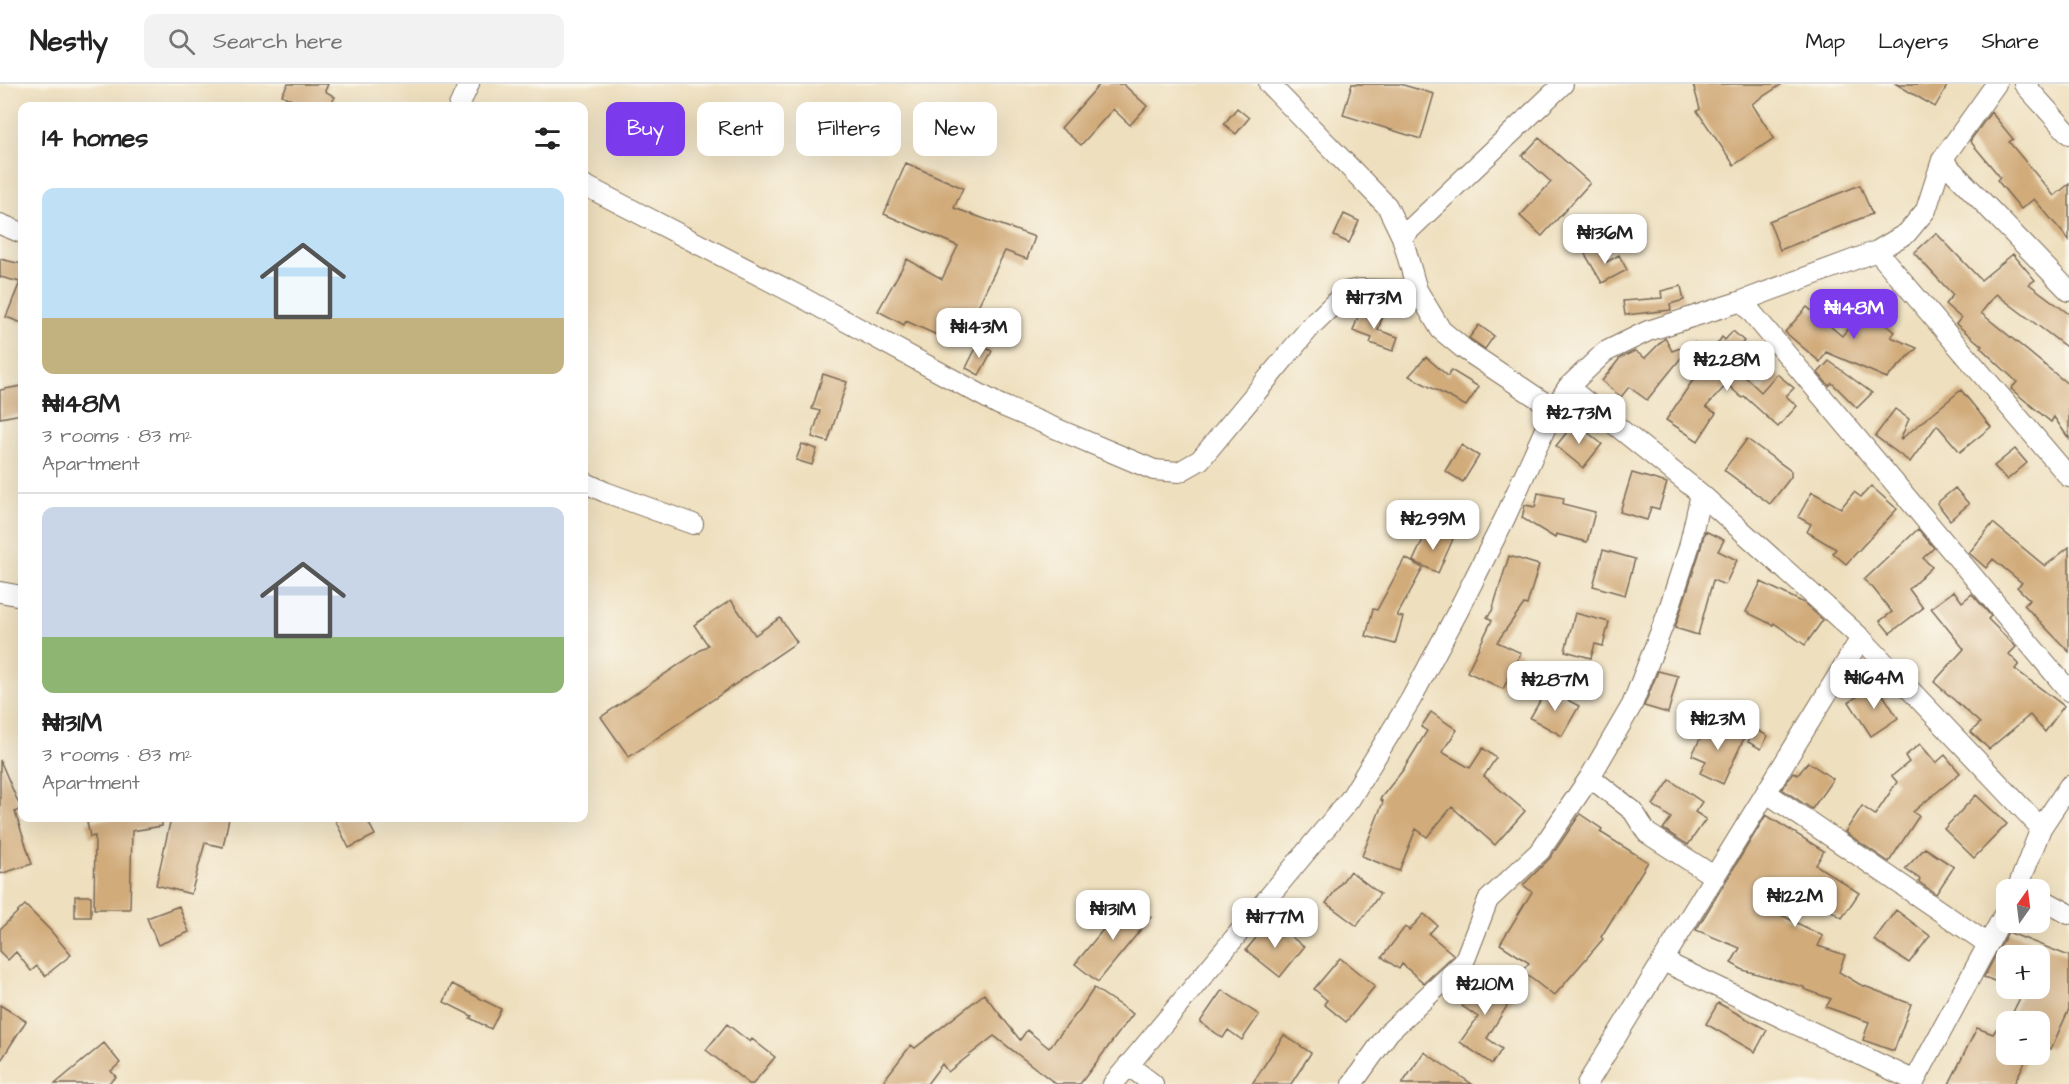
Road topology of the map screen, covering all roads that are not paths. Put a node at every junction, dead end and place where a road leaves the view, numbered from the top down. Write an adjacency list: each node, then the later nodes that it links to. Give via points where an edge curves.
1 (469, 84): 6 (street)
2 (1269, 84): 12 (street, via 1387,206)
3 (1563, 84): 12 (street)
4 (1996, 84): 8 (street)
5 (2024, 84): 7 (street)
6 (461, 102)
7 (2069, 134)
8 (1942, 160): 13 (street, via 1926,210 1907,232); 15 (street)
9 (588, 188): 14 (street, via 999,404 1154,470 1179,472 1200,460 1313,324 1346,292)
10 (0, 224): 11 (street)
11 (18, 231)
12 (1402, 237): 14 (street)
13 (1876, 251): 16 (street); 19 (street)
14 (1417, 291): 18 (street, via 1441,330)
15 (2069, 291)
16 (1742, 300): 17 (street, via 1648,331 1605,352); 26 (street)
17 (1568, 387): 18 (street); 21 (street)
18 (1554, 409): 38 (street, via 1458,611 1411,699 1350,799)
19 (2069, 477)
20 (588, 484): 22 (street)
21 (1701, 494): 25 (street); 27 (street, via 1667,615 1632,705)
22 (693, 524)
23 (0, 592): 24 (street)
24 (18, 595)
25 (1862, 638): 29 (street); 30 (street)
26 (2069, 691)
27 (1590, 777): 31 (street, via 1633,811 1647,833); 42 (street, via 1540,851 1488,900 1464,962 1389,1032)
28 (2069, 786): 30 (street)
29 (1767, 793): 31 (street); 36 (street)
30 (2041, 828): 32 (street)
31 (1715, 877): 37 (street)
32 (2023, 879)
33 (2050, 904): 34 (street)
34 (2069, 914)
35 (1996, 929): 36 (street)
36 (1988, 944): 39 (street)
37 (1663, 961): 39 (street); 43 (street)
38 (1128, 1065): 40 (street); 41 (street)
39 (1914, 1082)
40 (1113, 1084)
41 (1153, 1084)
42 (1352, 1084)
43 (1587, 1084)

